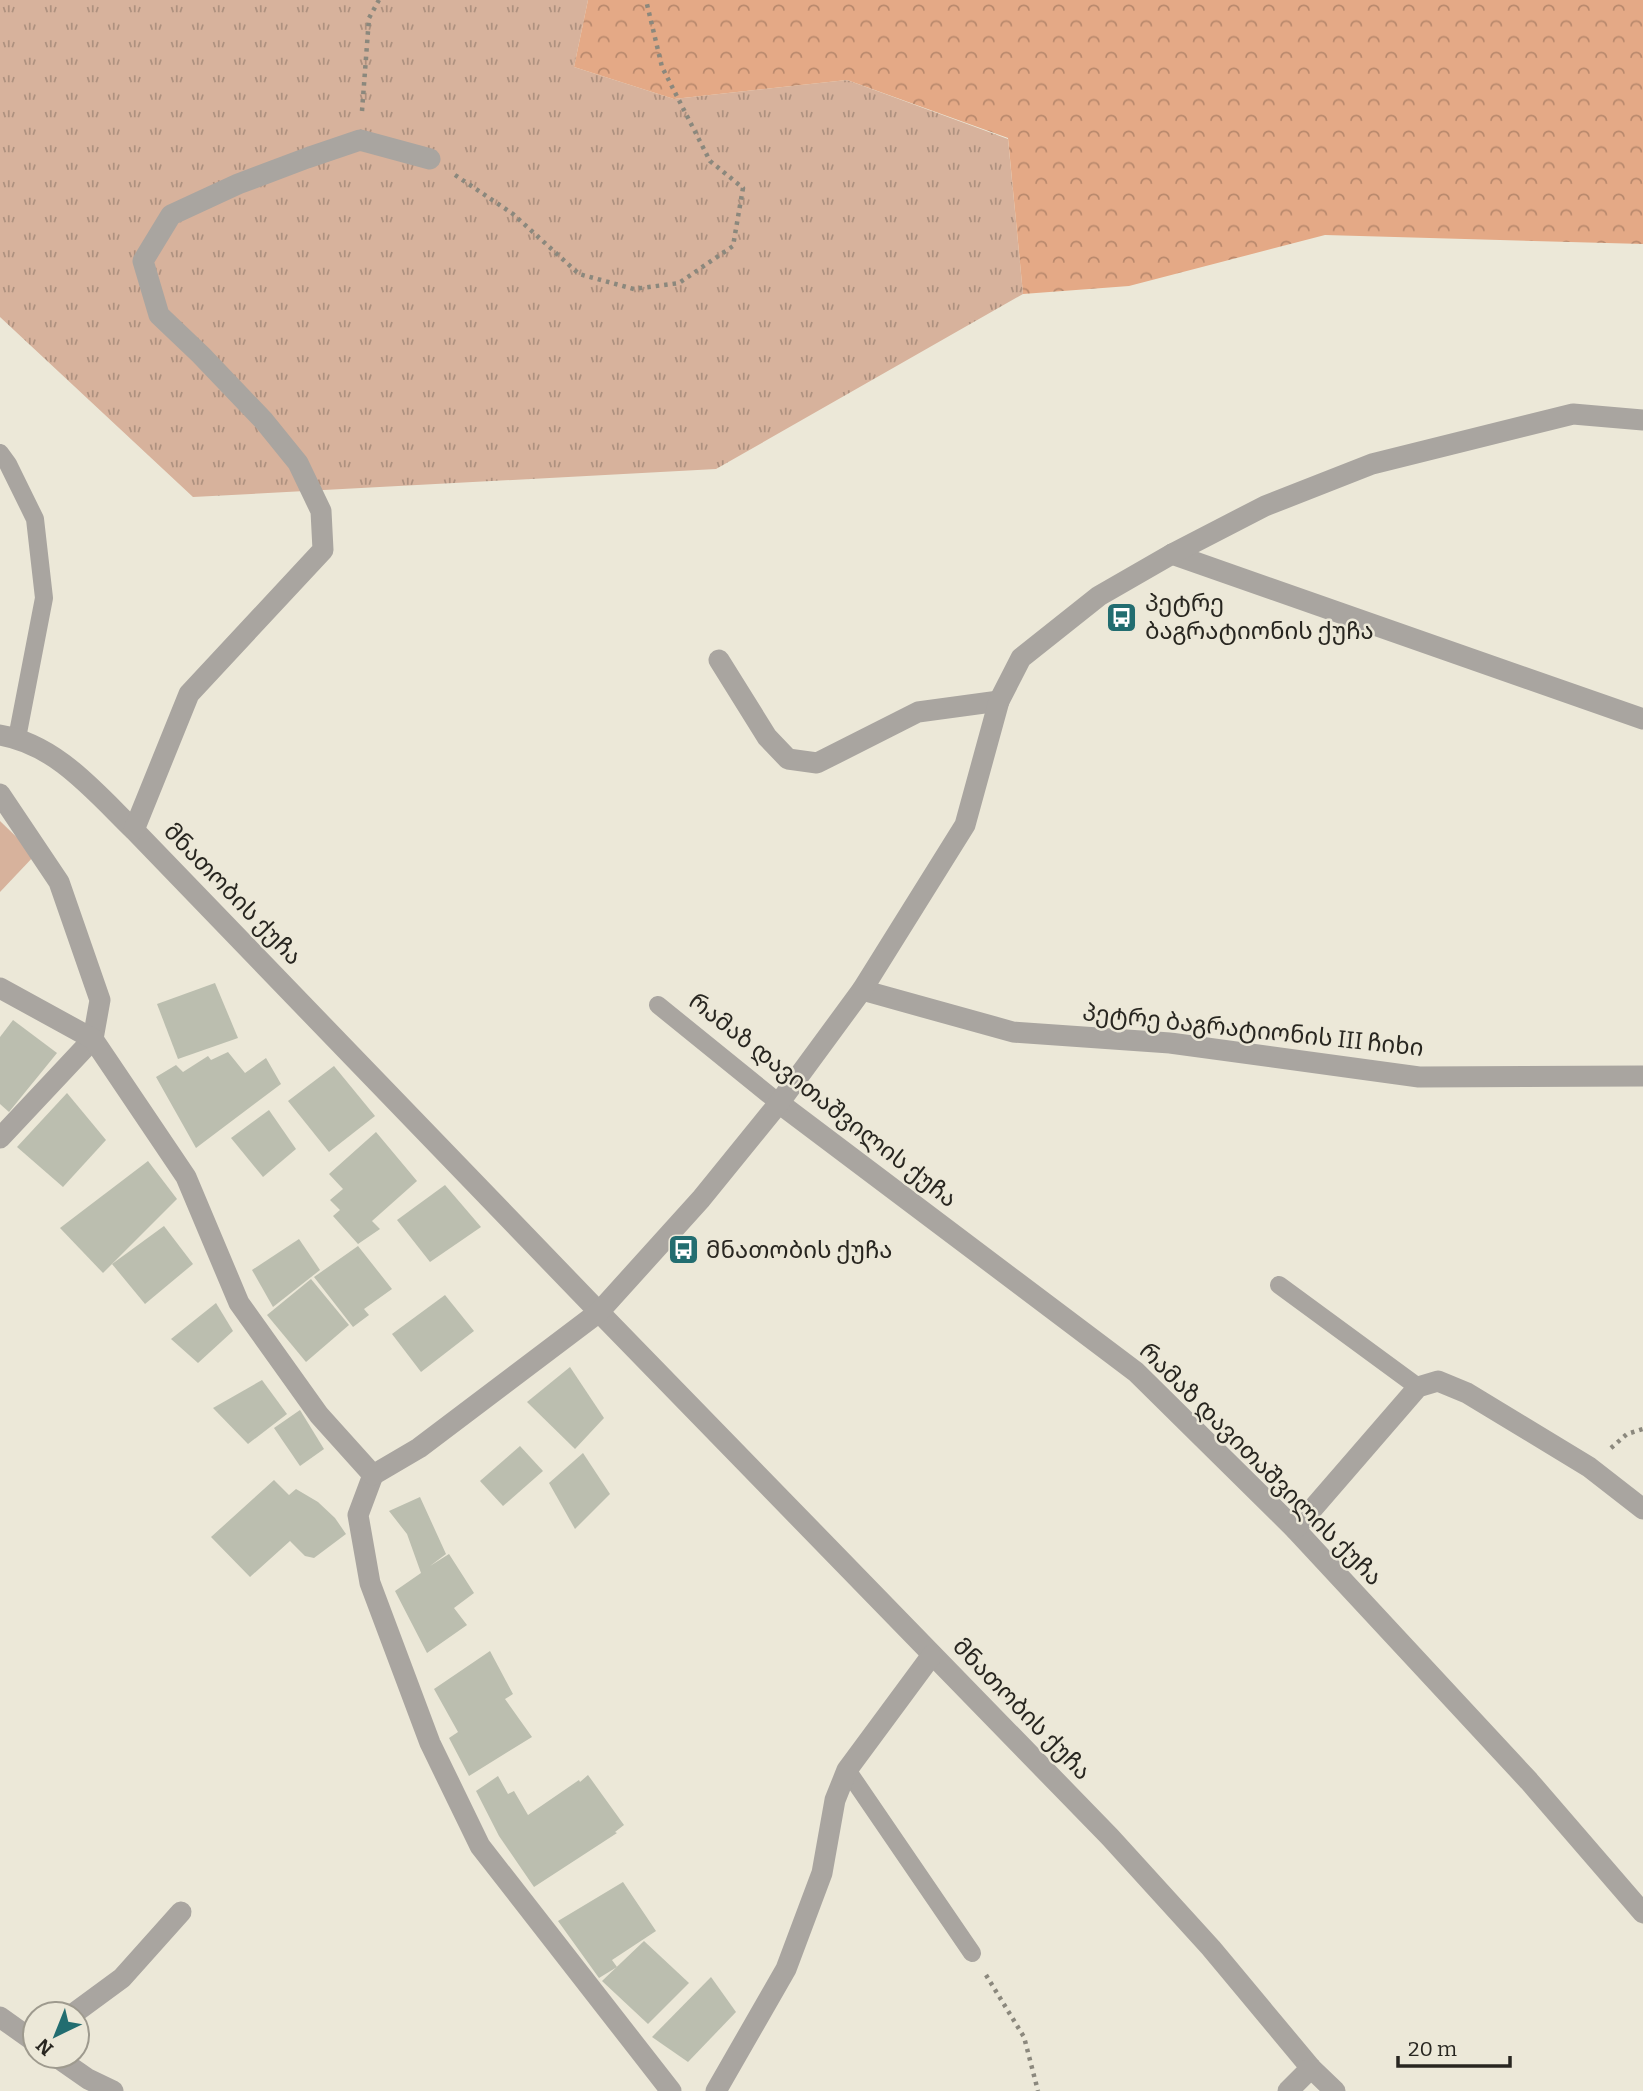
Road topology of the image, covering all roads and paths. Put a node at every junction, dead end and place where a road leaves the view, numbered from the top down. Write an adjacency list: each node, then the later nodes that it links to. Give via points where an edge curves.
1 (379, 0): 3 (path, via 369,18)
2 (646, 0): 4 (path, via 662,66 710,161 743,188 733,246 679,283 634,289 579,274 513,214)
3 (360, 140): 4 (street); 13 (street, via 238,184 171,215 143,261 159,315 264,421 298,463 321,511 323,550 189,694)
4 (430, 159)
5 (1643, 420): 7 (street, via 1573,414 1372,464 1265,506)
6 (0, 453): 11 (lane, via 34,519 44,598)
7 (1172, 554): 9 (street, via 1099,596 1021,658); 10 (street)
8 (719, 660): 9 (street, via 767,737 788,759 817,763 918,712)
9 (999, 701): 15 (street, via 965,825)
10 (1643, 719)
11 (8, 736): 13 (street, მნათობის ქუჩა, via 61,760)
12 (0, 794): 17 (street, via 59,882 100,1000)
13 (134, 830): 22 (street, მნათობის ქუჩა)
14 (0, 988): 17 (street)
15 (862, 990): 18 (street, პეტრე ბაგრატიონის III ჩიხი, via 1013,1032 1170,1043 1419,1077); 19 (street)
16 (658, 1004): 19 (lane, რამაზ დავითაშვილის ქუჩა)
17 (93, 1040): 20 (street); 24 (street, via 186,1177 239,1303 319,1415)
18 (1643, 1076)
19 (779, 1103): 22 (street, via 701,1199); 26 (street, რამაზ დავითაშვილის ქუჩა, via 1136,1373)
20 (0, 1138)
21 (1279, 1285): 23 (lane)
22 (599, 1312): 24 (street, via 419,1448); 27 (street, მნათობის ქუჩა)
23 (1418, 1387): 25 (street, via 1438,1381 1467,1392 1589,1467); 26 (street)
24 (373, 1475): 38 (street, via 358,1515 370,1583 430,1743 463,1812 480,1846)
25 (1643, 1509)
26 (1296, 1529): 30 (street, რამაზ დავითაშვილის ქუჩა, via 1529,1781)
27 (932, 1655): 28 (street); 35 (street, მნათობის ქუჩა, via 1110,1837)
28 (847, 1770): 31 (lane); 39 (street, via 835,1800 822,1873 786,1969)
29 (181, 1912): 32 (street, via 122,1978)
30 (1643, 1913)
31 (972, 1953): 40 (path, via 1024,2037)
32 (91, 2001)
33 (0, 2017): 34 (street)
34 (21, 2032)
35 (1311, 2068): 41 (street); 42 (street, მნათობის ქუჩა)
36 (75, 2070): 37 (street)
37 (113, 2091)
38 (671, 2091)
39 (716, 2091)
40 (1038, 2091)
41 (1289, 2091)
42 (1335, 2091)

